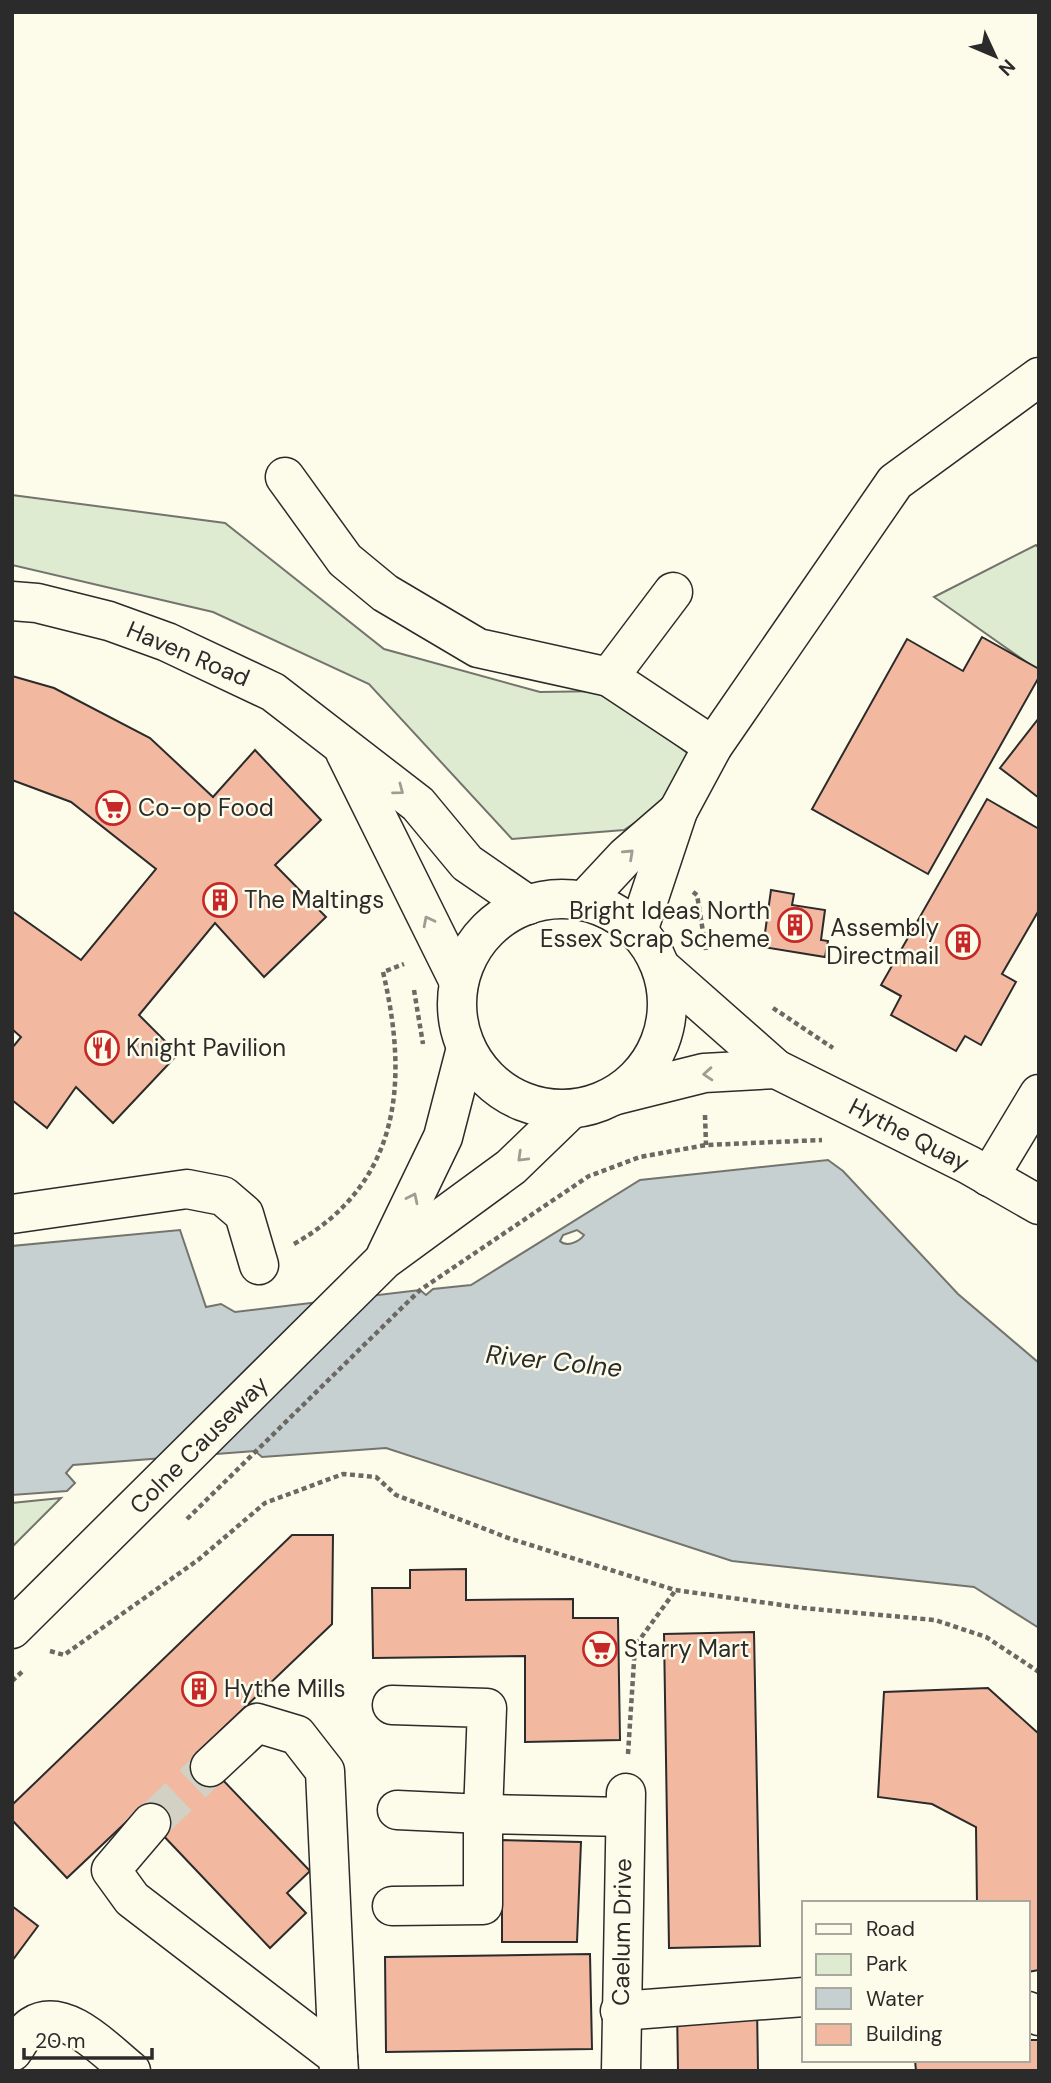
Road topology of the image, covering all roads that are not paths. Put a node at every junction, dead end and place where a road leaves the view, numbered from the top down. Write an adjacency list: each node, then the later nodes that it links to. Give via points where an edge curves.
1 (1039, 377): 6 (main road, via 895,482)
2 (285, 477): 5 (main road, via 345,560 384,593 478,648)
3 (673, 592): 5 (main road)
4 (12, 601): 7 (main road, Haven Road, via 109,621 167,642 273,692)
5 (609, 677): 6 (main road)
6 (713, 746): 8 (main road)
7 (344, 749): 10 (main road, Haven Road, one-way to 10, via 418,804 467,863); 13 (main road, Haven Road, one-way to 7)
8 (678, 811): 9 (main road, one-way to 8); 11 (main road)
9 (583, 901): 10 (main road, via 562,899); 11 (main road, via 618,915)
10 (528, 905): 13 (main road, via 488,930 472,949)
11 (638, 931): 12 (main road)
12 (665, 971): 15 (main road, Hythe Quay); 17 (main road, via 667,1016 656,1053)
13 (459, 982): 14 (main road, via 457,1021)
14 (466, 1048): 18 (main road, via 487,1079 516,1100); 22 (main road, Colne Causeway, one-way to 14, via 443,1136)
15 (776, 1069): 17 (main road, Hythe Quay, one-way to 17, via 704,1073); 19 (main road, Hythe Quay)
16 (1039, 1094): 19 (main road)
17 (616, 1095): 18 (main road)
18 (571, 1110): 22 (main road, Colne Causeway, one-way to 22, via 511,1167)
19 (989, 1177): 20 (main road, Hythe Quay)
20 (1039, 1205)
21 (12, 1214): 23 (main road, via 187,1189 223,1196 244,1214)
22 (384, 1260): 24 (main road, Colne Causeway)
23 (259, 1265)
24 (12, 1629)
25 (392, 1705): 28 (main road, via 486,1708)
26 (210, 1767): 34 (main road, via 257,1723 297,1735 325,1771)
27 (397, 1810): 28 (main road)
28 (483, 1814): 30 (main road, via 483,1905); 32 (main road, Caelum Drive, via 626,1805)
29 (151, 1823): 34 (main road, via 111,1870 132,1899)
30 (392, 1906)
31 (802, 1997): 32 (main road)
32 (620, 2011): 36 (main road, Caelum Drive)
33 (12, 2052): 35 (main road, via 31,2026 50,2019 69,2024)
34 (339, 2064)
35 (131, 2071)
36 (621, 2071)

